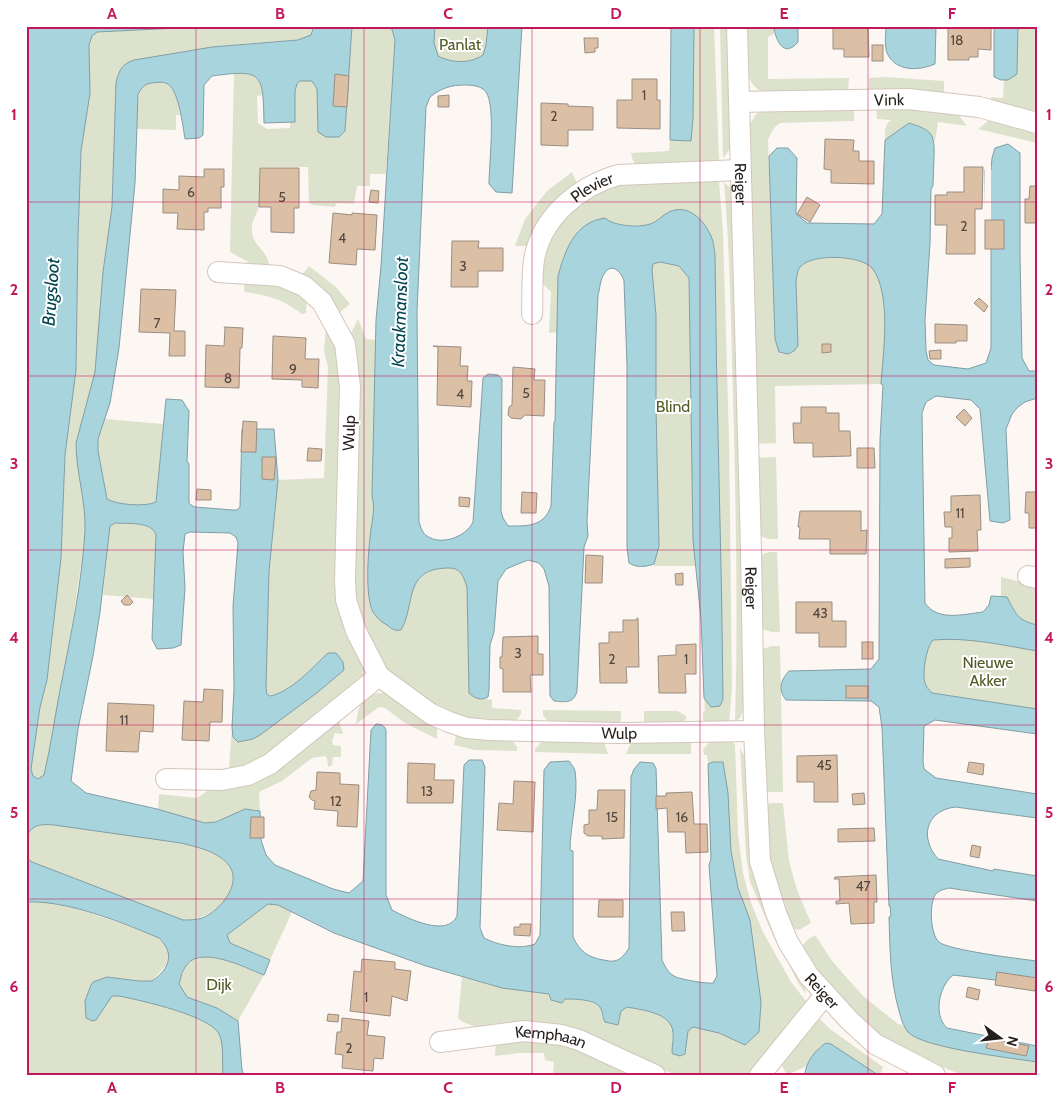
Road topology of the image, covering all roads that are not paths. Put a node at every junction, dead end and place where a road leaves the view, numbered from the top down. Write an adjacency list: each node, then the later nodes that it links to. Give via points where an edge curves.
1 (737, 26): 2 (street, Reiger)
2 (739, 102): 3 (street, Vink, via 908,99 979,107); 4 (street, Reiger)
3 (1037, 123)
4 (740, 170): 6 (street, Plevier, via 618,175 601,180 575,196 543,232 534,256); 8 (street, Reiger)
5 (218, 272): 7 (street, Wulp, via 280,276 304,286 322,302 345,344 350,386 346,600 356,631)
6 (532, 314)
7 (379, 676): 8 (street, Wulp, via 431,714 467,728 619,733); 9 (street, via 270,764 248,775 222,780)
8 (754, 732): 10 (street, Reiger, via 760,861 788,942)
9 (166, 779)
10 (825, 995): 13 (street); 14 (street, Reiger, via 875,1044)
11 (440, 1042): 12 (street, Kemphaan, via 524,1030 562,1035)
12 (655, 1075)
13 (760, 1075)
14 (935, 1075)

